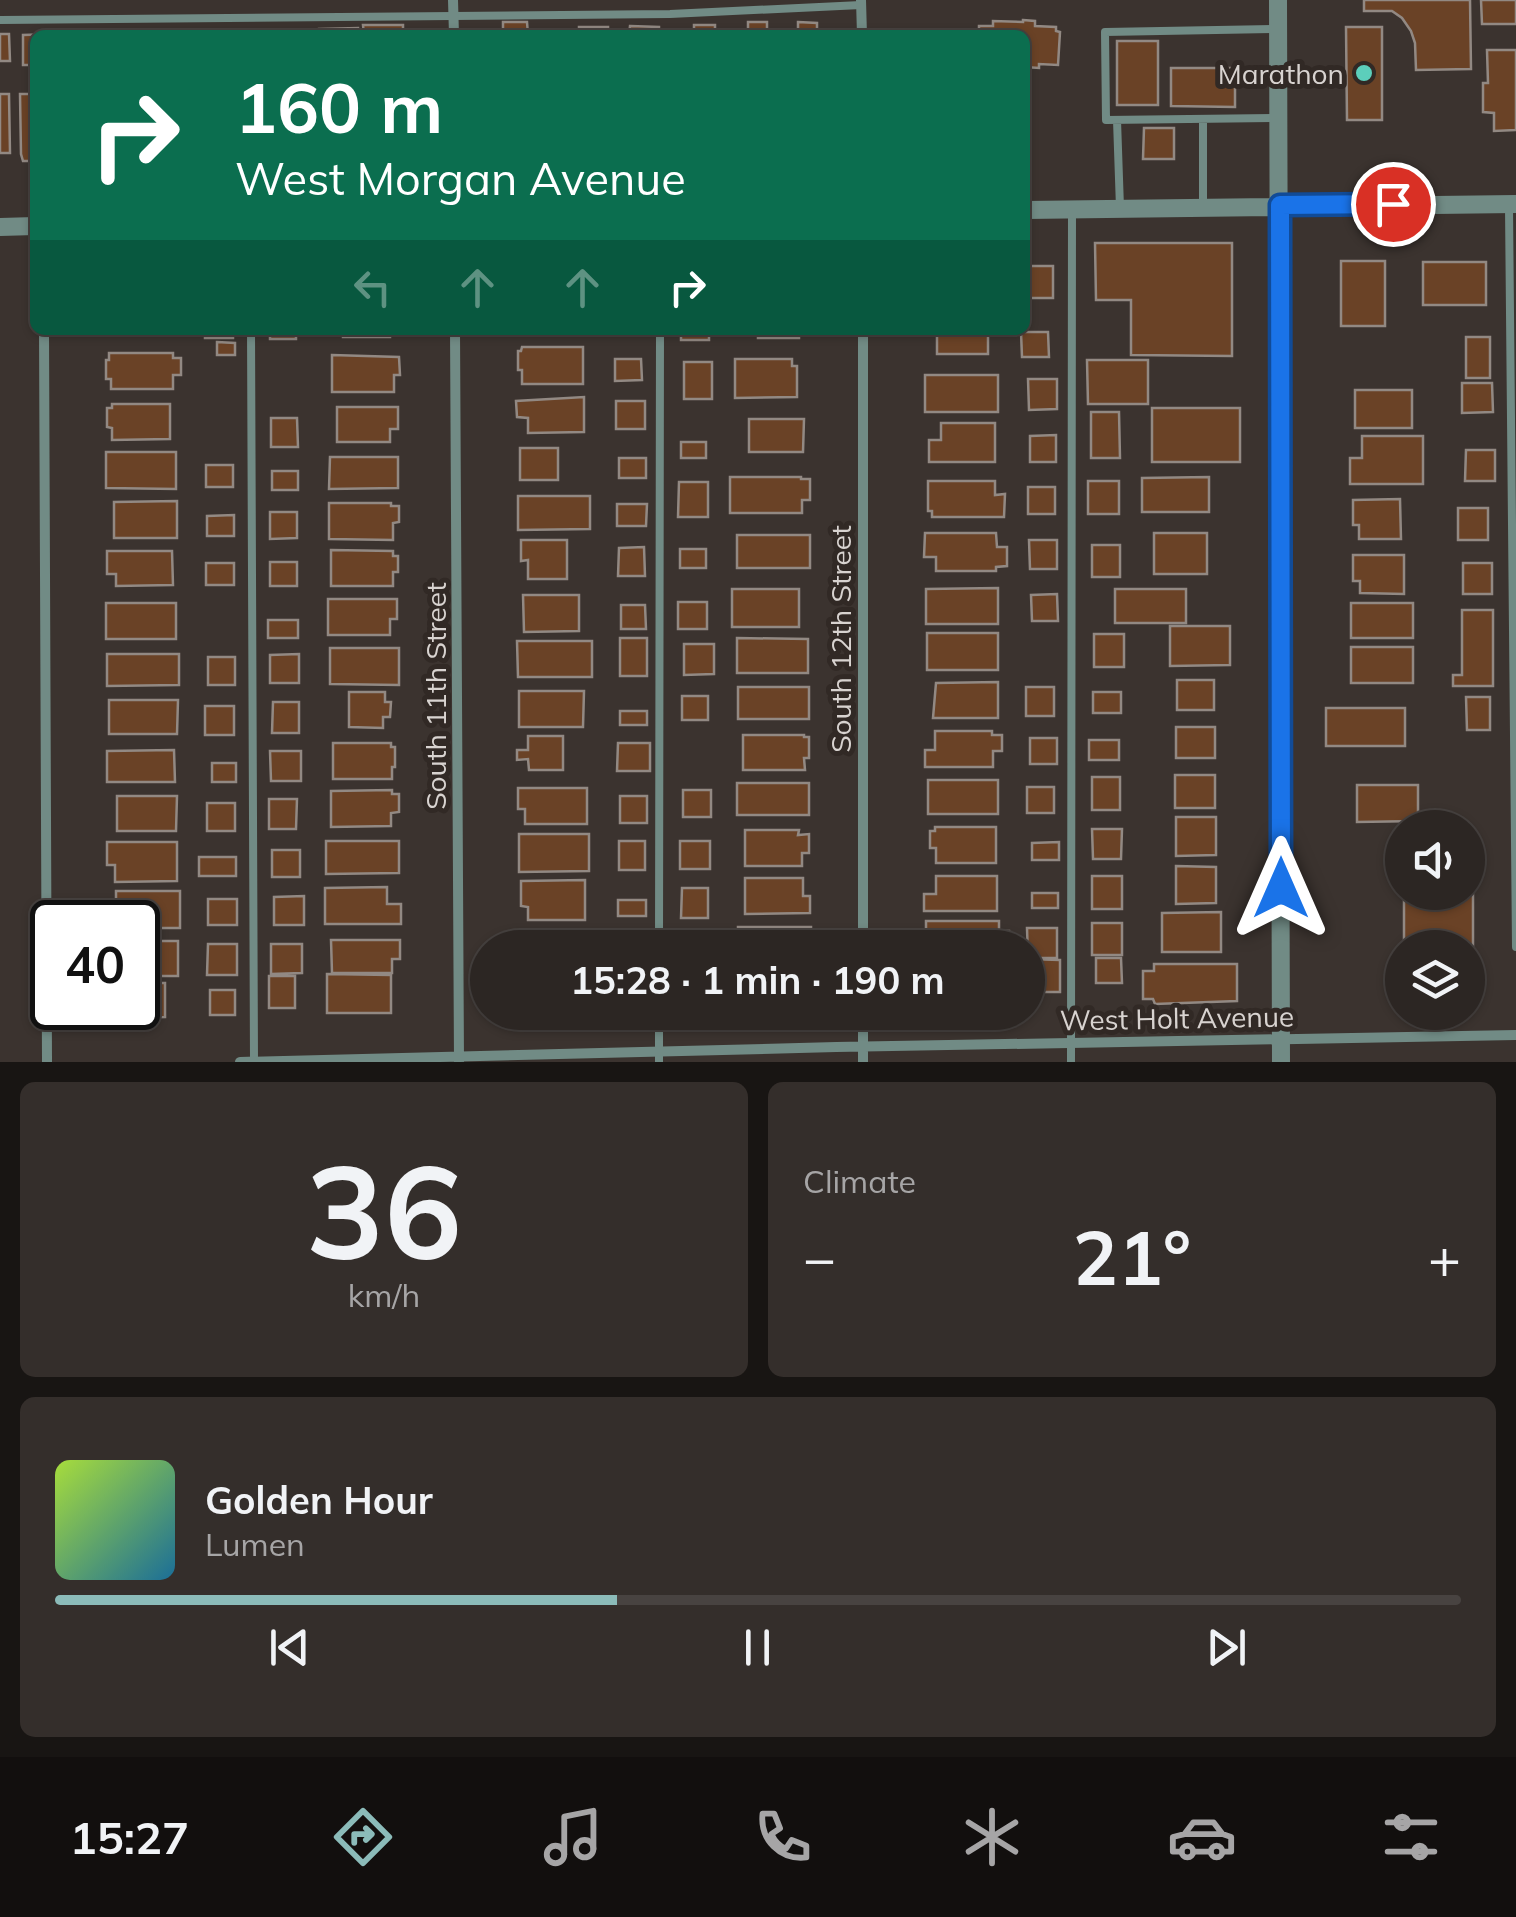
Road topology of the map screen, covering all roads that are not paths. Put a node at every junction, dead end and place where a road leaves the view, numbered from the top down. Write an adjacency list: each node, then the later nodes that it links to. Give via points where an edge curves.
1 (454, 0): 6 (street)
2 (669, 0): 5 (lane)
3 (1278, 0): 8 (street)
4 (862, 3): 5 (lane); 10 (street)
5 (670, 14): 6 (lane)
6 (454, 16): 7 (lane); 9 (street)
7 (0, 20)
8 (1278, 29): 11 (street); 13 (lane, via 1105,32 1106,120)
9 (454, 30)
10 (862, 30)
11 (1279, 118): 12 (lane); 15 (street)
12 (1203, 119): 13 (lane); 16 (lane)
13 (1117, 120): 17 (lane)
14 (1512, 204): 15 (street); 29 (lane)
15 (1280, 205): 16 (street); 33 (street)
16 (1203, 206): 17 (street)
17 (1120, 208): 18 (street)
18 (1072, 209): 19 (street); 34 (lane)
19 (1030, 210)
20 (30, 226): 21 (street)
21 (0, 227)
22 (44, 335): 38 (street)
23 (252, 335): 40 (lane)
24 (455, 335): 37 (street, South 11th Street)
25 (660, 335): 27 (lane)
26 (863, 335): 28 (street, South 12th Street)
27 (659, 930)
28 (863, 930)
29 (1516, 947)
30 (659, 1030): 36 (lane)
31 (863, 1030): 35 (street)
32 (1516, 1036): 33 (street, West Holt Avenue)
33 (1282, 1038): 34 (street, West Holt Avenue); 43 (street)
34 (1071, 1042): 35 (street, West Holt Avenue); 42 (lane)
35 (863, 1047): 36 (street, West Holt Avenue); 41 (street)
36 (659, 1056): 37 (street, West Holt Avenue)
37 (459, 1058): 40 (street, West Holt Avenue)
38 (47, 1062)
39 (240, 1062): 40 (street, West Holt Avenue)
40 (254, 1062)
41 (863, 1062)
42 (1071, 1062)
43 (1282, 1062)

